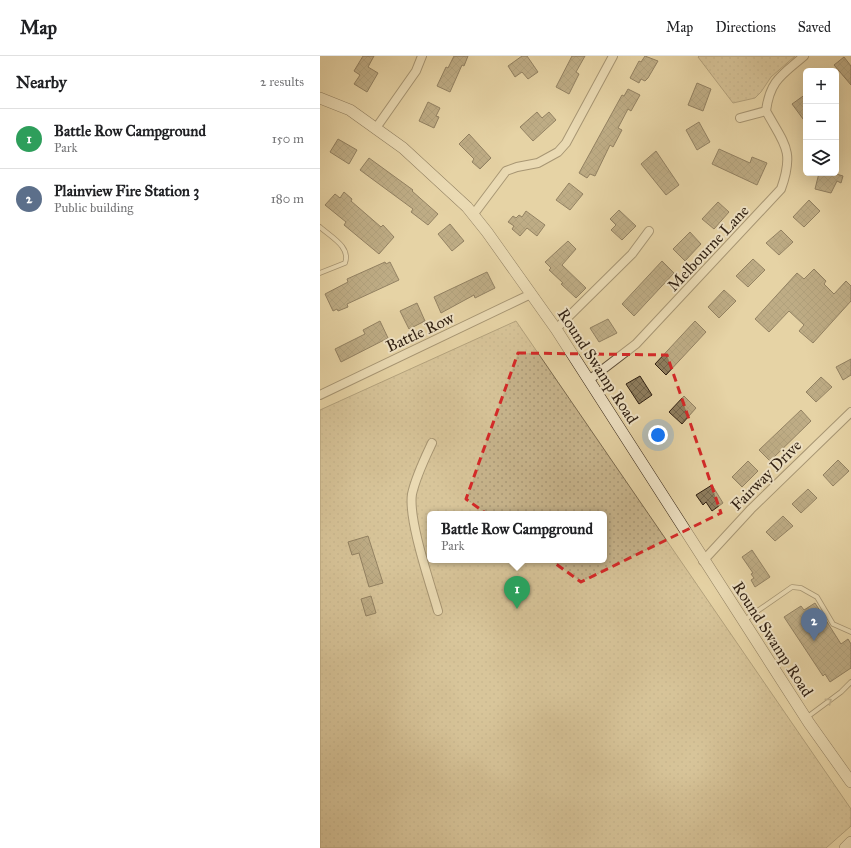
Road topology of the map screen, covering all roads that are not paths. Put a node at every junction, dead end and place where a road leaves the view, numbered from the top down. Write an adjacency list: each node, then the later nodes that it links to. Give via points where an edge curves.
1 (422, 56): 7 (street, via 416,71)
2 (613, 56): 8 (street, via 566,143 558,152 538,163 517,166 506,171)
3 (804, 56): 5 (street, via 775,81 768,96)
4 (320, 98): 7 (main road, Round Swamp Road, via 350,110)
5 (766, 110): 6 (street); 14 (street, Melbourne Lane, via 786,148 788,171 781,189 636,344)
6 (740, 118)
7 (376, 128): 8 (main road, Round Swamp Road, via 431,173)
8 (474, 215): 12 (main road, Round Swamp Road)
9 (320, 227): 11 (lane, via 347,252 345,263)
10 (649, 231): 13 (street, via 632,254)
11 (320, 273)
12 (531, 294): 13 (main road, Round Swamp Road); 15 (street, Battle Row)
13 (556, 329): 14 (main road, Round Swamp Road)
14 (589, 380): 18 (main road, Round Swamp Road)
15 (320, 395)
16 (851, 412): 18 (street, Fairway Drive, via 751,509)
17 (432, 443): 19 (street, via 415,483 412,516)
18 (703, 561): 20 (main road, Round Swamp Road)
19 (438, 611)
20 (742, 621): 21 (lane, via 792,587 801,588 817,597 833,624); 23 (main road, Round Swamp Road)
21 (851, 632)
22 (851, 682): 23 (lane, one-way to 22)
23 (805, 718): 24 (main road, Round Swamp Road)
24 (851, 782)
25 (851, 842): 26 (main road)
26 (845, 848)

